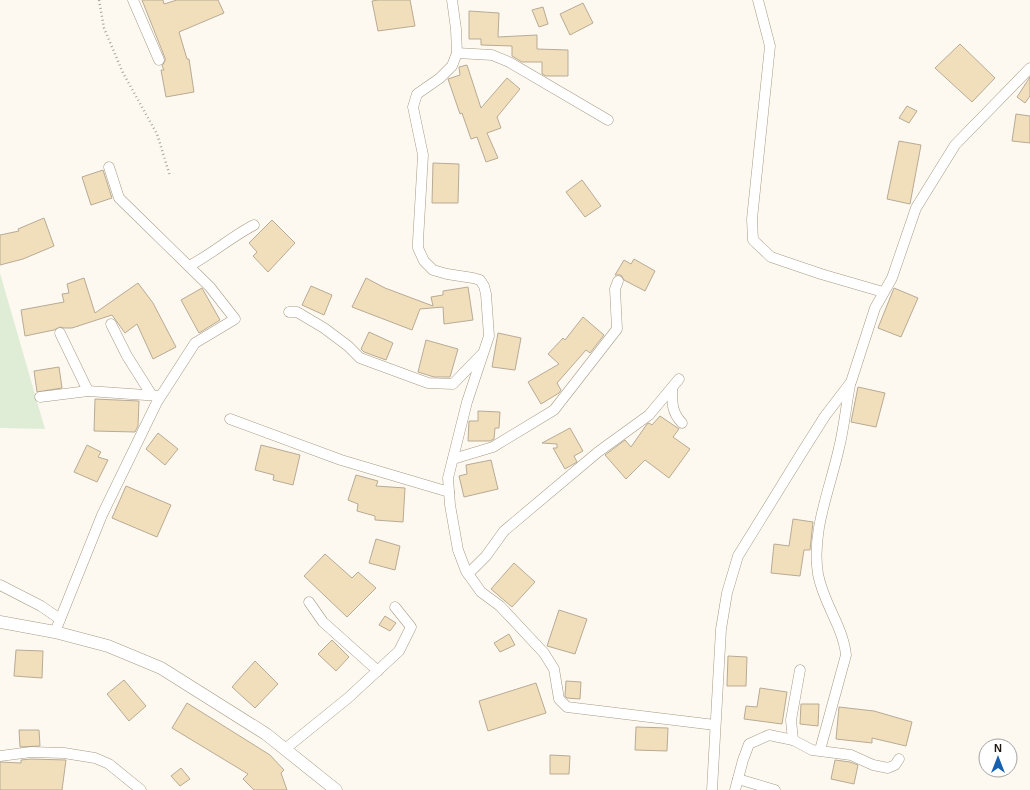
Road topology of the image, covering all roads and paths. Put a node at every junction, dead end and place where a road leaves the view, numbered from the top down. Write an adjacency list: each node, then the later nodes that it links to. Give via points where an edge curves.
1 (99, 0): 10 (path, via 104,28 123,74 157,134)
2 (133, 0): 6 (street)
3 (452, 0): 5 (street)
4 (758, 0): 14 (street, via 770,46 752,219 753,240 771,257)
5 (457, 53): 8 (street, via 492,55 508,62); 18 (street, via 448,71 421,90 414,99 414,115 423,155 418,248 424,261 433,270 480,280 484,286 489,336)
6 (159, 60)
7 (1030, 68): 14 (street, via 955,146 916,208 892,278)
8 (608, 120)
9 (109, 167): 12 (street, via 119,198)
10 (170, 176)
11 (254, 225): 12 (street)
12 (189, 266): 23 (street, via 210,287 235,319 195,343)
13 (618, 281): 27 (street, via 615,289 620,326 554,410 493,447)
14 (883, 292): 20 (street, via 874,308)
15 (289, 312): 18 (street, via 296,312 324,328 360,358 428,383 453,384)
16 (111, 324): 23 (street, via 127,356)
17 (60, 333): 22 (street)
18 (482, 354): 27 (street, via 466,402)
19 (679, 379): 21 (street)
20 (850, 382): 38 (street, via 800,454 738,556 727,593 721,629); 41 (street, via 839,449 822,514 816,558 821,587 845,641 846,655)
21 (672, 389): 26 (street, via 672,408); 29 (street, via 649,415 598,452 504,531 486,556)
22 (88, 391): 23 (street); 24 (street)
23 (155, 395): 33 (street, via 102,514)
24 (40, 397)
25 (230, 419): 28 (street, via 341,460)
26 (682, 423)
27 (453, 459): 28 (street, via 448,478)
28 (449, 492): 29 (street, via 458,550)
29 (468, 574): 38 (street, via 481,592 500,606 544,653 554,669 559,700 567,707)
30 (0, 585): 33 (street)
31 (310, 602): 37 (street, via 327,626)
32 (395, 607): 37 (street, via 411,627 399,651)
33 (60, 619): 35 (street)
34 (0, 622): 35 (street)
35 (55, 632): 40 (street, via 108,646 161,668 266,734)
36 (800, 670): 39 (street, via 791,720)
37 (378, 671): 40 (street)
38 (715, 725): 47 (street)
39 (792, 740): 41 (street, via 812,750); 44 (street, via 769,735 749,744)
40 (285, 749): 46 (street)
41 (820, 750): 43 (street, via 851,756 888,768 895,765)
42 (0, 756): 45 (street, via 31,752 64,753 95,758 109,764)
43 (899, 759)
44 (738, 779): 48 (street); 49 (street)
45 (141, 790)
46 (336, 790)
47 (712, 790)
48 (735, 790)
49 (775, 790)

